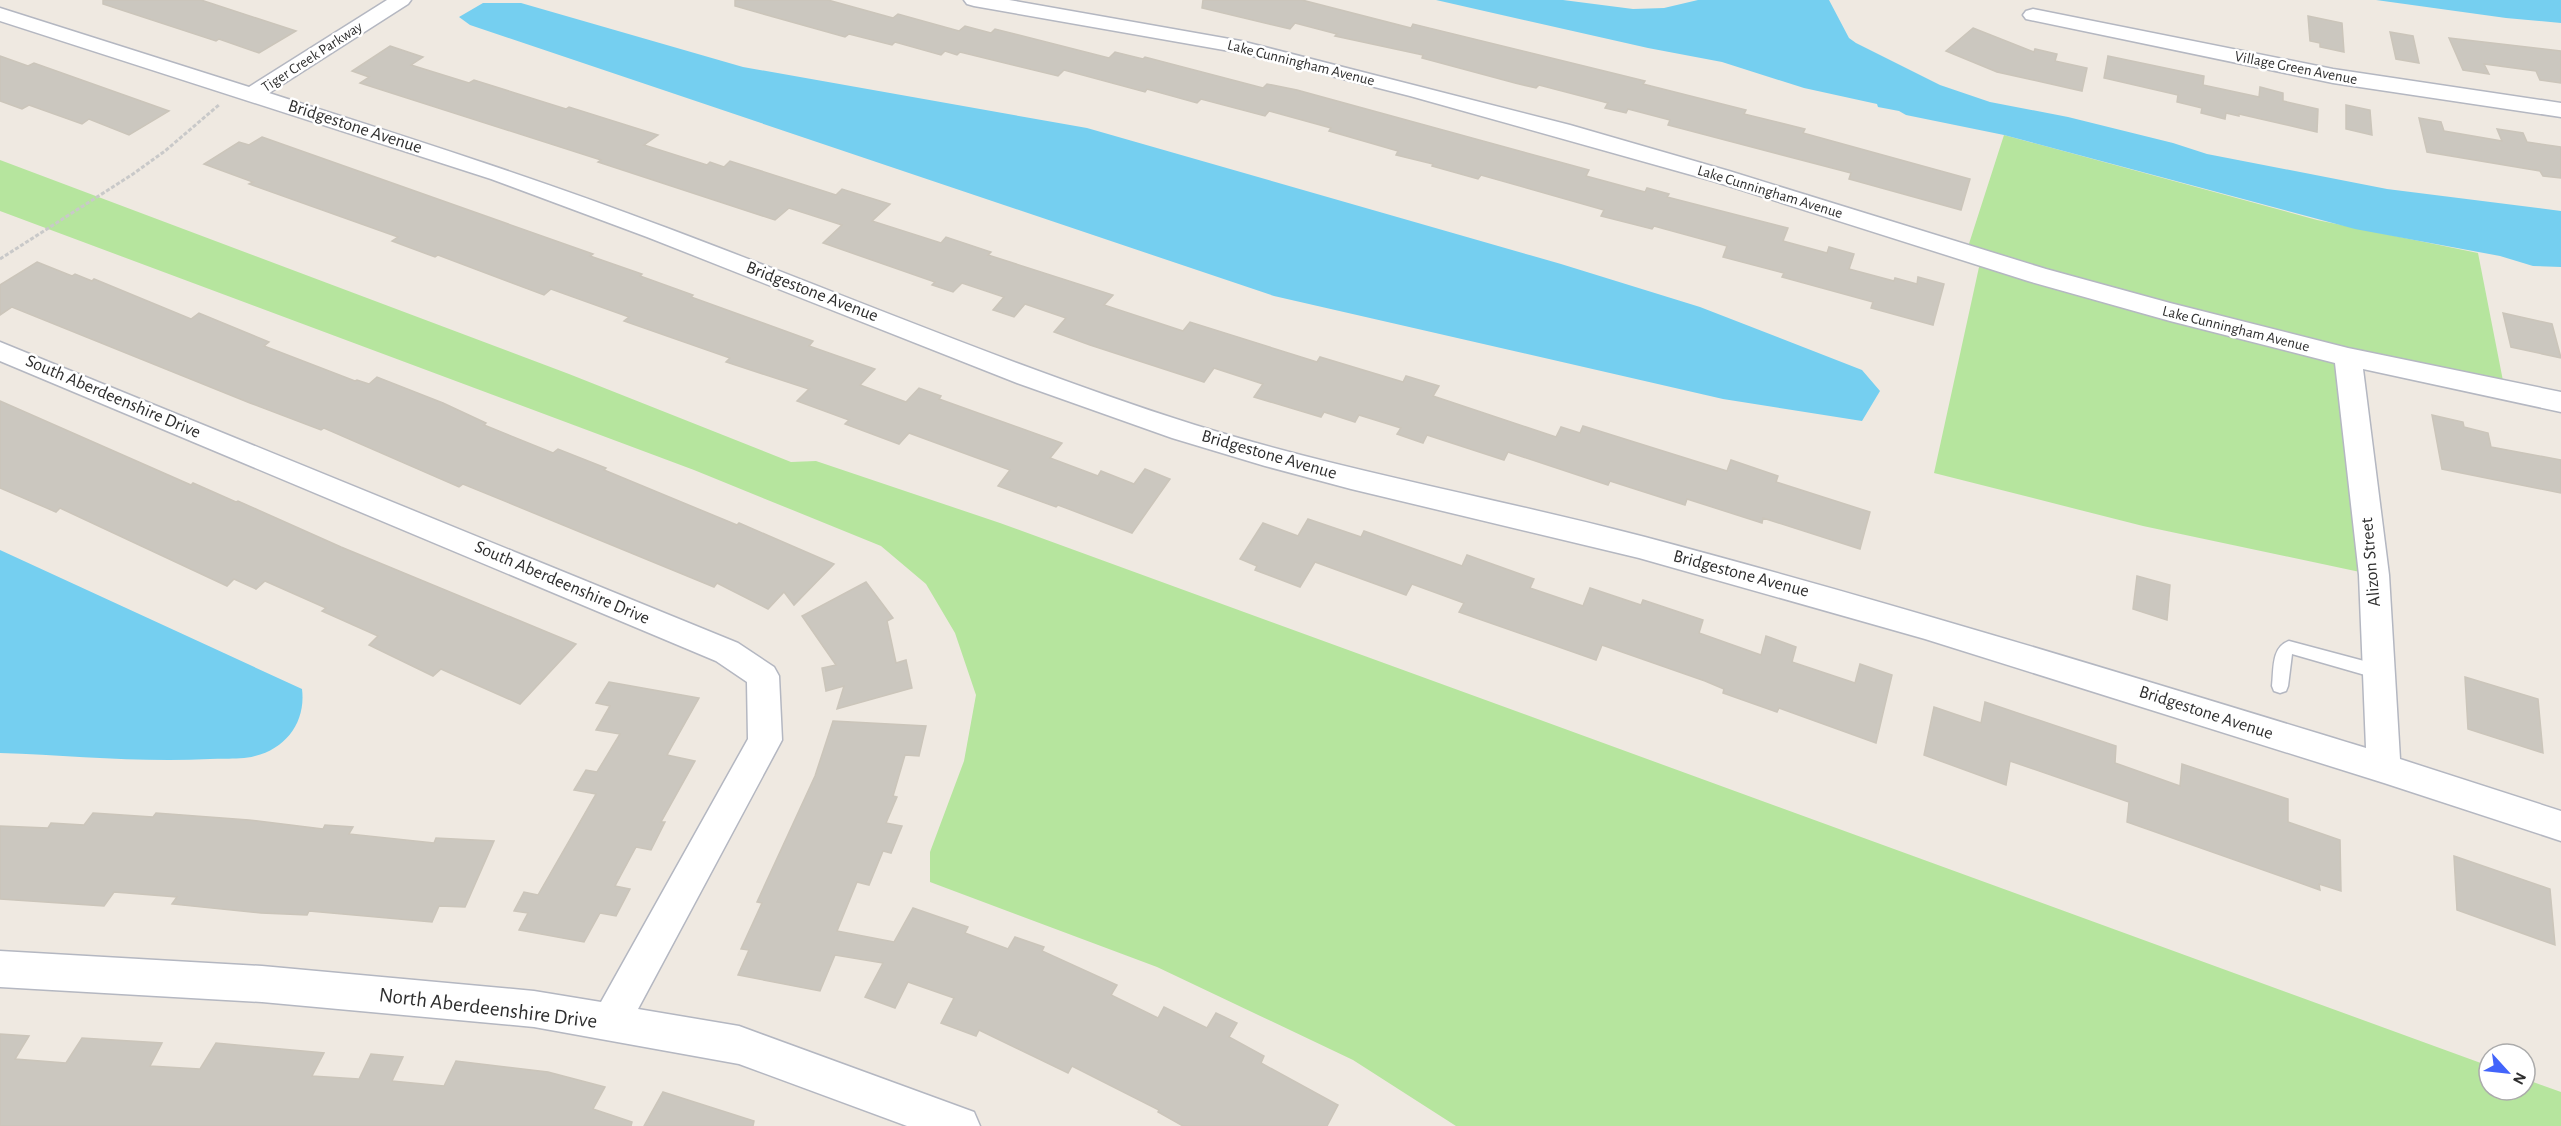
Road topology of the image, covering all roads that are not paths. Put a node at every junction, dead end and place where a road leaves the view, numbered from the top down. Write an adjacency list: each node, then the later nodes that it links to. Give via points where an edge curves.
1 (401, 0): 5 (street, Tiger Creek Parkway)
2 (974, 0): 8 (street, Lake Cunningham Avenue, via 1241,47 1418,91 1721,176 2081,287)
3 (0, 14): 5 (street, Bridgestone Avenue)
4 (2033, 15): 6 (street, Village Green Avenue, via 2333,76)
5 (253, 94): 12 (street, Bridgestone Avenue, via 510,178 1026,376 1182,431 1265,456 1795,589 2047,662)
6 (2561, 111)
7 (0, 351): 15 (street, South Aberdeenshire Drive, via 727,652 763,676 765,740)
8 (2348, 357): 9 (street, Lake Cunningham Avenue); 10 (street, Alizon Street, via 2374,575)
9 (2561, 402)
10 (2379, 672): 11 (lane, via 2289,647 2283,654); 12 (street, Alizon Street)
11 (2280, 686)
12 (2384, 768): 13 (street, Bridgestone Avenue)
13 (2561, 826)
14 (0, 969): 15 (street, North Aberdeenshire Drive, via 262,984 534,1009)
15 (611, 1022): 16 (street, North Aberdeenshire Drive, via 739,1045)
16 (960, 1126)

